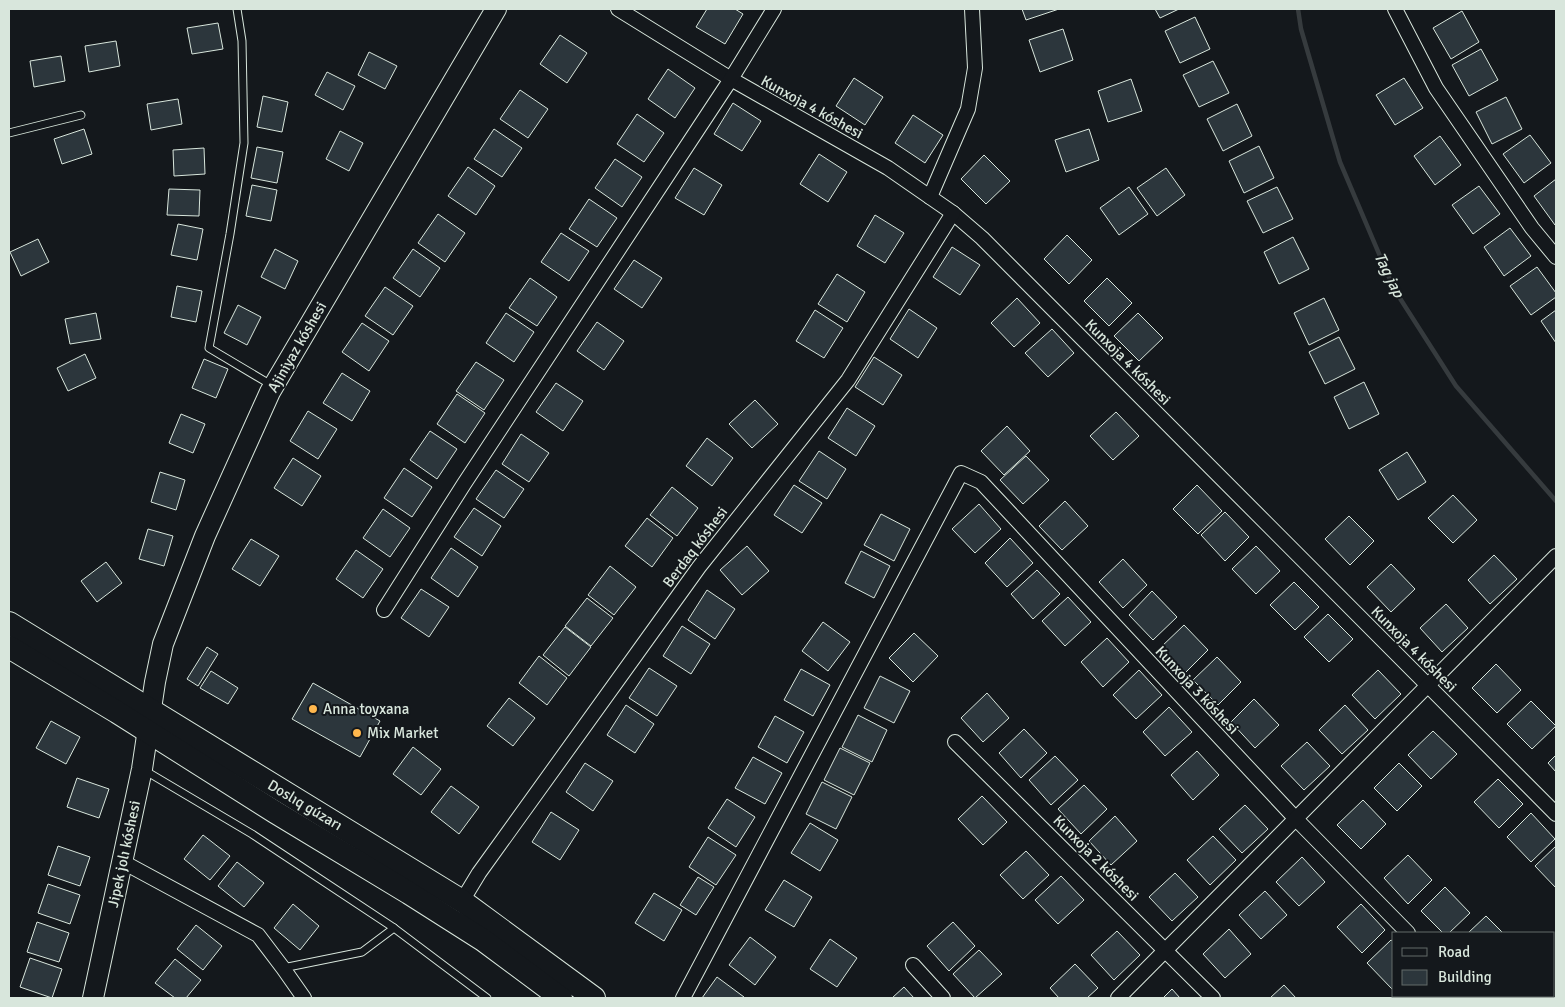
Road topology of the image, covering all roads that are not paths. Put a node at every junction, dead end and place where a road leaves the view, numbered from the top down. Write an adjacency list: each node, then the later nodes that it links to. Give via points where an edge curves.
1 (237, 9): 13 (lane, via 242,41 244,143 209,348)
2 (496, 9): 13 (street, Ajiniyaz kóshesi)
3 (618, 9): 7 (street, Kunxoja 4 kóshesi)
4 (774, 9): 7 (street)
5 (972, 9): 10 (street, via 975,68 968,109)
6 (1395, 9): 12 (street, via 1436,88 1532,228)
7 (731, 80): 10 (street, Kunxoja 4 kóshesi, via 888,168); 15 (street, via 469,475)
8 (81, 115): 9 (lane)
9 (9, 134)
10 (930, 197): 11 (street, Kunxoja 4 kóshesi)
11 (953, 214): 18 (street, Kunxoja 4 kóshesi, via 982,238); 26 (street, Berdaq kóshesi, via 848,380 699,567 479,872)
12 (1556, 257)
13 (273, 386): 19 (street, Ajiniyaz kóshesi, via 205,536 163,644)
14 (1556, 556): 18 (street)
15 (384, 610)
16 (9, 622): 19 (main road, Doslıq gúzarı)
17 (9, 647): 20 (main road, Doslıq gúzarı)
18 (1428, 686): 23 (street, Kunxoja 4 kóshesi); 24 (street)
19 (152, 710): 20 (street, Jipek jolı kóshesi); 26 (main road, Doslıq gúzarı)
20 (148, 732): 22 (street, Jipek jolı kóshesi); 35 (main road, Doslıq gúzarı, via 418,898 483,940)
21 (955, 742): 29 (street, Kunxoja 2 kóshesi)
22 (142, 769): 25 (street, Jipek jolı kóshesi); 27 (lane, via 252,834)
23 (1556, 814)
24 (1296, 819): 28 (street, Kunxoja 3 kóshesi); 29 (street); 37 (street, Kunxoja 3 kóshesi, via 980,482 961,473)
25 (123, 862): 31 (street, via 258,935); 32 (street, Jipek jolı kóshesi)
26 (462, 901): 36 (main road, Doslıq gúzarı)
27 (394, 928): 31 (lane, via 362,952); 34 (lane)
28 (1407, 932)
29 (1166, 950): 39 (street); 40 (street, Kunxoja 2 kóshesi)
30 (913, 965): 38 (street)
31 (284, 968): 33 (street)
32 (93, 998)
33 (304, 998)
34 (487, 998)
35 (561, 998)
36 (594, 998)
37 (683, 998)
38 (943, 998)
39 (1118, 998)
40 (1213, 998)

